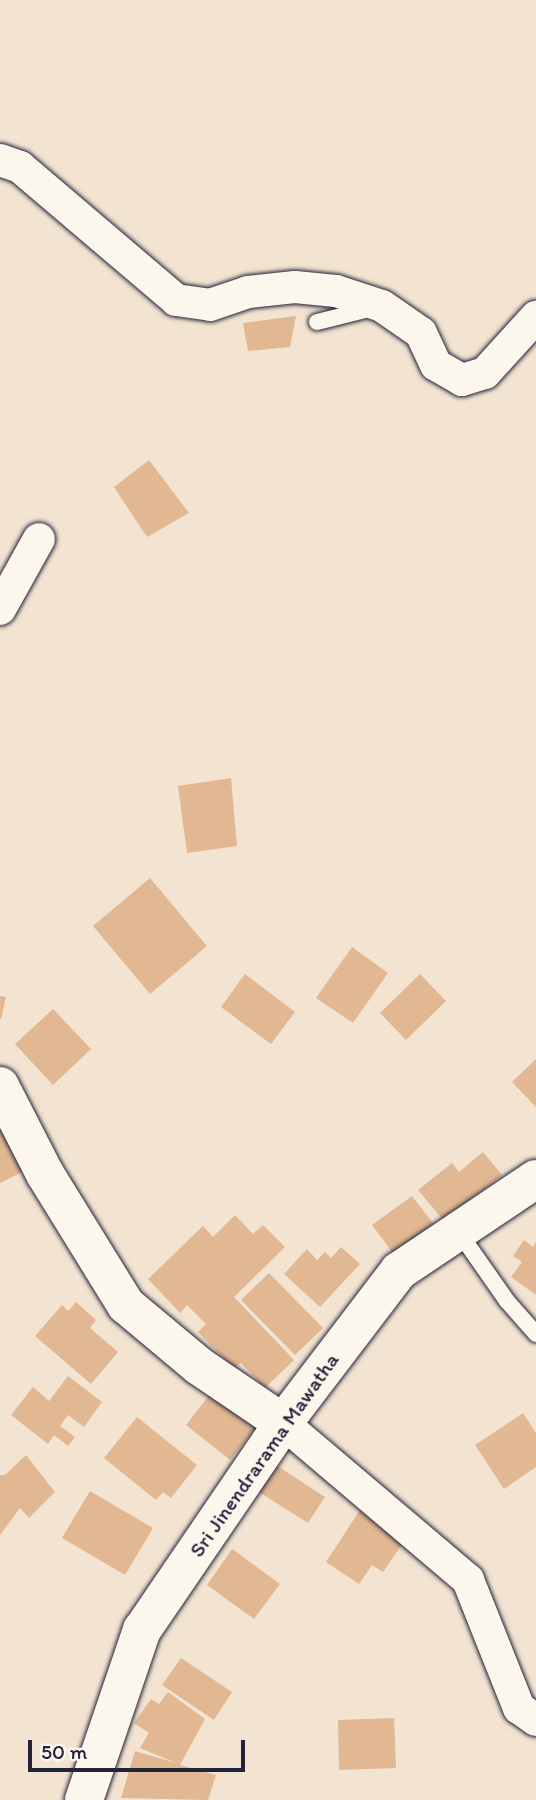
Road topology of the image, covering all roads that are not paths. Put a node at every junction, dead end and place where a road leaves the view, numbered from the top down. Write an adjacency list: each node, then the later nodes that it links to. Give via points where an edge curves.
1 (0, 160): 2 (street, via 20,167 176,300 210,305 248,292 295,287 335,291)
2 (382, 306): 3 (street, via 421,333 436,365 462,380 485,373); 4 (lane)
3 (536, 317)
4 (317, 322)
5 (39, 539): 6 (street)
6 (0, 609)
7 (0, 1086): 11 (main road, via 45,1174 126,1304 199,1366)
8 (536, 1179): 9 (main road, Sri Jinendrarama Mawatha)
9 (458, 1231): 10 (lane); 11 (main road, Sri Jinendrarama Mawatha, via 399,1271)
10 (536, 1334)
11 (282, 1423): 12 (street, via 468,1580 519,1708); 13 (main road, Sri Jinendrarama Mawatha, via 142,1630)
12 (536, 1720)
13 (85, 1800)

